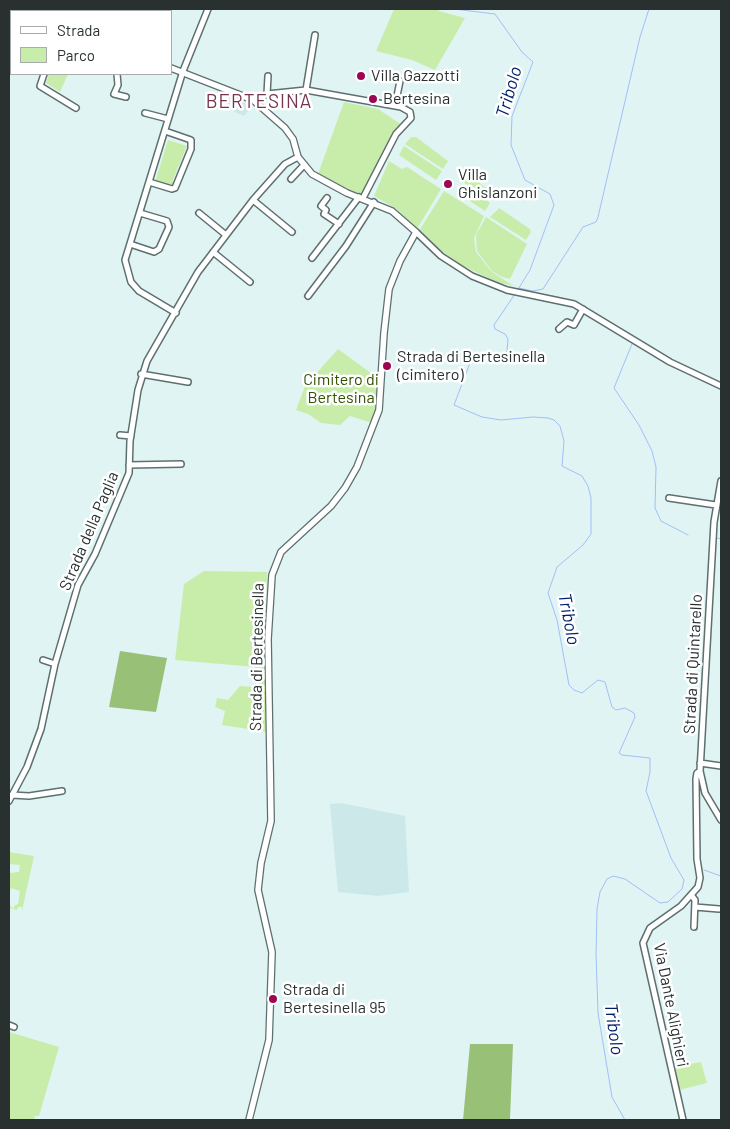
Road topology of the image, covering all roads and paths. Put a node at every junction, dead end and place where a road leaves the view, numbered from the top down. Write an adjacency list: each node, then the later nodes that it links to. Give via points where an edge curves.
1 (208, 9): 4 (street)
2 (315, 35): 9 (street)
3 (172, 68): 4 (street)
4 (183, 71): 12 (street); 16 (street)
5 (44, 75): 14 (street, via 40,86)
6 (117, 75): 11 (street, via 118,85 114,94)
7 (268, 76): 10 (street)
8 (400, 81): 13 (street)
9 (306, 90): 10 (street); 13 (street)
10 (267, 94): 12 (street)
11 (126, 97)
12 (253, 100): 18 (street, via 285,128 293,139)
13 (395, 106): 23 (street, via 410,112 411,118 396,134)
14 (76, 108)
15 (145, 113): 16 (street)
16 (168, 119): 17 (street)
17 (165, 131): 21 (street); 21 (street, via 191,140 191,149 176,188)
18 (298, 157): 19 (street); 24 (street, Strada della Paglia, via 285,164)
19 (304, 165): 20 (street); 23 (street, via 328,184)
20 (291, 179)
21 (149, 182): 26 (street)
22 (327, 198): 28 (street, via 321,206 326,210 324,214)
23 (361, 198): 25 (street); 28 (street)
24 (253, 200): 29 (street); 31 (street, Strada della Paglia)
25 (374, 202): 30 (street, via 398,214); 36 (street)
26 (140, 213): 32 (street); 32 (street, via 167,221 169,226 159,249 154,252)
27 (199, 213): 31 (street)
28 (339, 224): 34 (street)
29 (292, 232)
30 (416, 232): 37 (street, via 436,252 484,282 564,301); 64 (street, Strada di Bertesinella, via 389,289 379,410 358,467 331,506 281,552 272,575 268,638 271,810 258,890 272,952 269,1040)
31 (226, 235): 33 (street, Strada della Paglia)
32 (130, 244): 38 (street, via 125,260 131,282 139,291)
33 (213, 252): 35 (street); 38 (street, Strada della Paglia)
34 (312, 258)
35 (250, 282)
36 (308, 296)
37 (583, 310): 39 (street, via 574,325 567,322); 42 (street, via 670,362)
38 (176, 313): 40 (street, Strada della Paglia)
39 (559, 329)
40 (142, 374): 41 (street); 44 (street, Strada della Paglia)
41 (188, 382)
42 (721, 386)
43 (120, 436): 44 (street)
44 (131, 436): 46 (street, Strada della Paglia)
45 (181, 464): 46 (street, Strada della Paglia)
46 (129, 465): 52 (street, Strada della Paglia, via 124,488 78,585)
47 (721, 481): 48 (street, Strada di Quintarello)
48 (720, 492): 50 (street, Strada di Quintarello)
49 (669, 498): 50 (street)
50 (716, 505): 53 (street, Strada di Quintarello)
51 (43, 660): 52 (street)
52 (55, 664): 57 (street, Strada della Paglia, via 41,729)
53 (700, 762): 54 (street); 55 (street, Strada di Quintarello)
54 (721, 766)
55 (700, 771): 59 (street, Strada di Quintarello, via 706,793); 60 (street, via 696,779 700,880)
56 (62, 791): 57 (street)
57 (12, 795): 58 (street, Strada della Paglia)
58 (9, 801)
59 (721, 820)
60 (692, 896): 61 (street, via 696,900); 65 (street, Via Dante Alighieri, via 650,928 644,943)
61 (695, 907): 62 (street); 63 (street)
62 (719, 909)
63 (694, 927)
64 (249, 1120)
65 (683, 1120)

